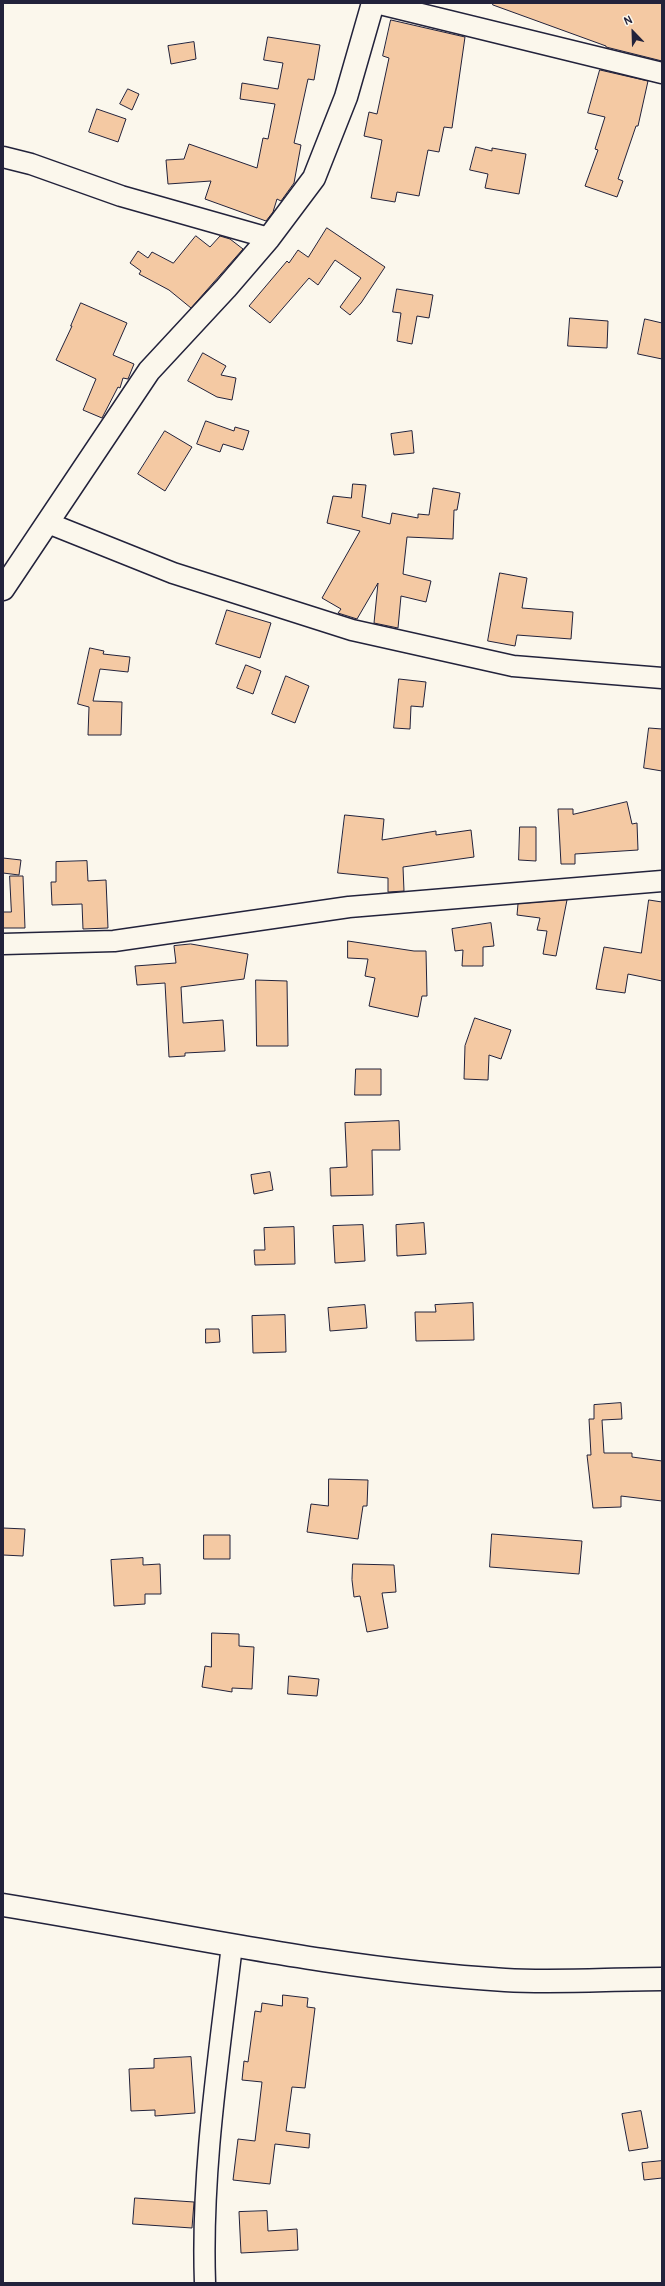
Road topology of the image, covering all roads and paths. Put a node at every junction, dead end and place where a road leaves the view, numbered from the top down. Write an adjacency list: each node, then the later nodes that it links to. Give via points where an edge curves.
1 (374, 3): 2 (street); 4 (street, via 346,96 314,178)
2 (662, 73)
3 (3, 157): 4 (street, via 121,196)
4 (269, 238): 5 (street, via 149,371)
5 (48, 523): 6 (street); 7 (street, via 174,573 352,630 513,666)
6 (3, 589)
7 (662, 678)
8 (662, 881): 9 (street, via 349,907 114,940)
9 (3, 944)
10 (3, 1905): 11 (street)
11 (232, 1945): 12 (street, via 380,1968 506,1980); 13 (street, via 211,2129 203,2242)
12 (662, 1979)
13 (205, 2283)

